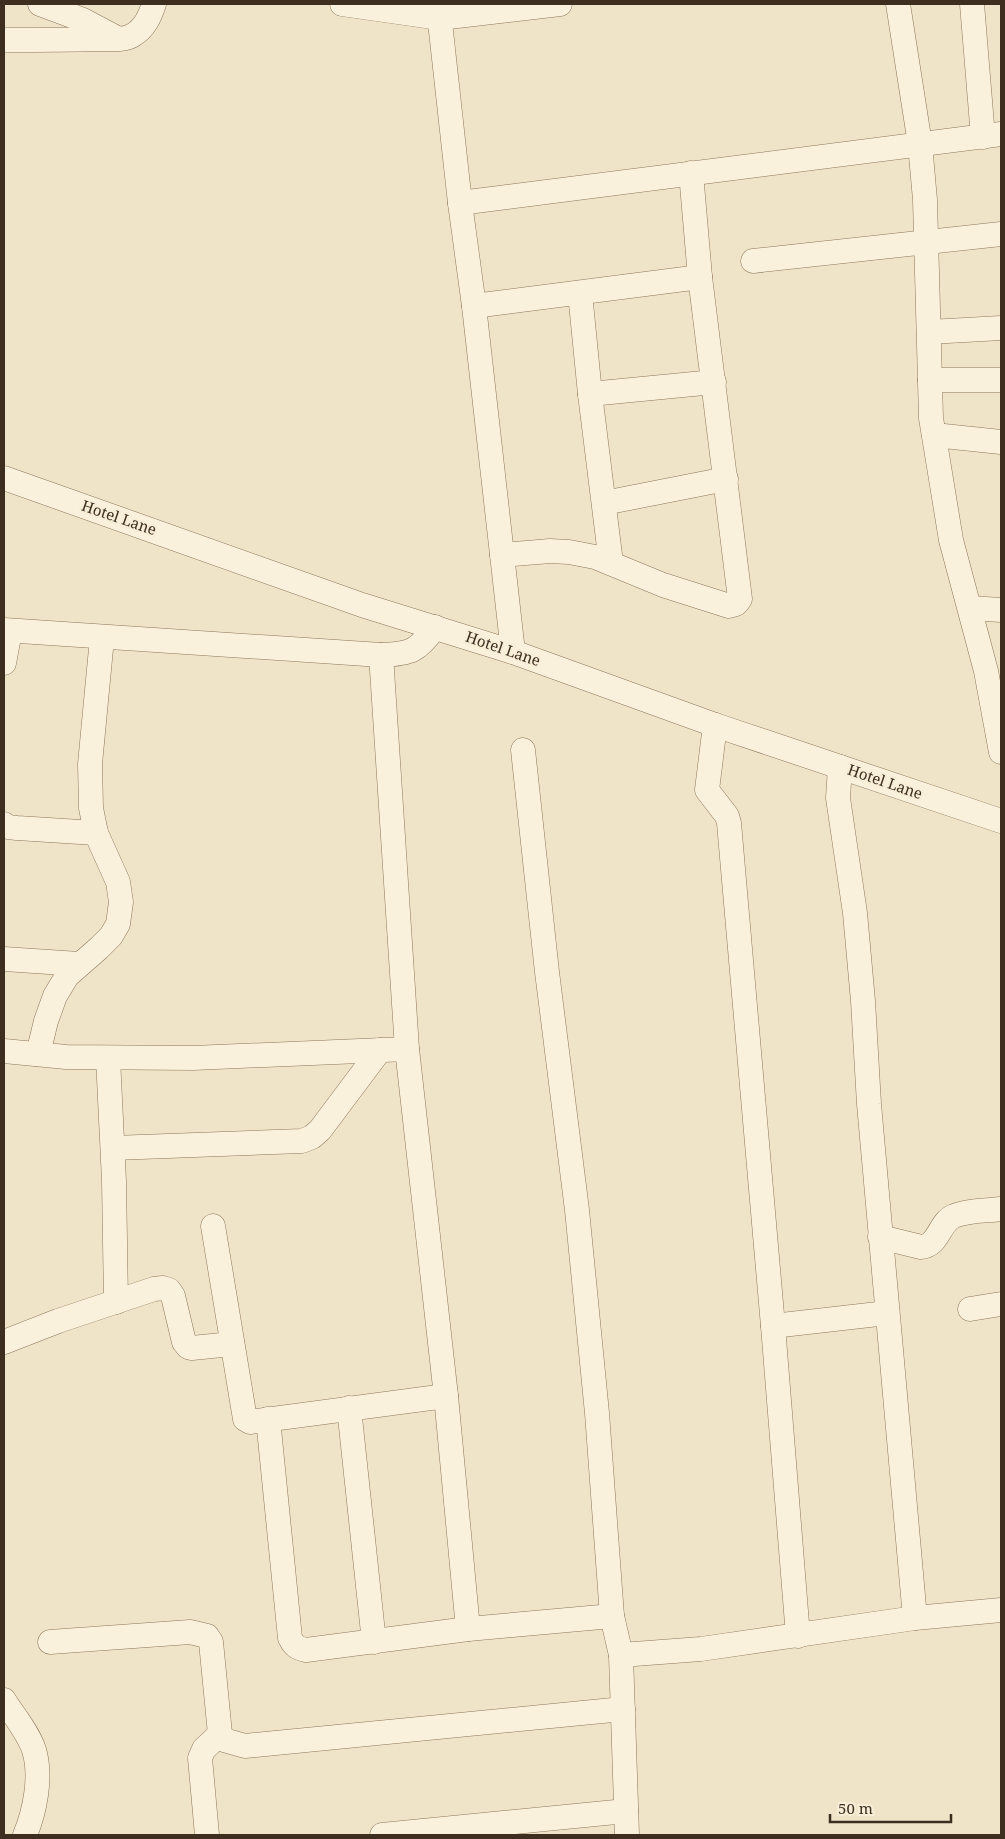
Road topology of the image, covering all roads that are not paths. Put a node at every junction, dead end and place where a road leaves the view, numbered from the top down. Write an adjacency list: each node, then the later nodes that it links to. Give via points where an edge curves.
1 (40, 4): 8 (street)
2 (154, 4): 8 (street, via 145,25 132,36)
3 (342, 4): 7 (street)
4 (560, 4): 7 (street)
5 (898, 4): 11 (street)
6 (972, 4): 10 (street)
7 (439, 11): 13 (street)
8 (119, 38): 9 (street)
9 (4, 40)
10 (992, 135): 11 (street)
11 (920, 144): 12 (street); 15 (street)
12 (691, 173): 13 (street); 17 (street)
13 (460, 203): 19 (street)
14 (1001, 234): 15 (street)
15 (927, 242): 16 (street); 21 (street)
16 (753, 261)
17 (700, 277): 18 (street); 24 (street)
18 (580, 293): 19 (street); 25 (street)
19 (474, 306): 31 (street)
20 (1001, 328): 21 (street)
21 (929, 332): 22 (street)
22 (930, 380): 23 (street); 26 (street)
23 (1001, 380)
24 (714, 382): 25 (street); 29 (street)
25 (590, 394): 30 (street)
26 (934, 436): 27 (street); 33 (street, via 951,540)
27 (1001, 442)
28 (4, 478): 36 (street, Hotel Lane, via 362,605)
29 (726, 479): 30 (street); 32 (street, via 740,592 736,604 729,606 662,585)
30 (604, 503): 32 (street)
31 (502, 554): 32 (street, via 569,552 595,556); 38 (street)
32 (611, 564)
33 (970, 608): 34 (street); 43 (street, via 988,679)
34 (1001, 610)
35 (7, 631): 37 (street); 40 (street)
36 (429, 636): 38 (street, Hotel Lane); 39 (street, via 413,651)
37 (102, 638): 39 (street); 47 (street, via 90,764 91,808)
38 (514, 652): 41 (street, Hotel Lane)
39 (382, 655): 50 (street)
40 (4, 663)
41 (712, 745): 44 (street, Hotel Lane); 63 (street, via 707,790 729,823)
42 (523, 750): 70 (street, via 598,1413)
43 (1001, 752)
44 (839, 779): 45 (street, Hotel Lane); 58 (street, via 863,1001)
45 (1001, 821)
46 (4, 824): 47 (street, via 17,828)
47 (96, 833): 49 (street, via 118,882 121,902 118,924 111,936)
48 (4, 959): 49 (street)
49 (79, 964): 53 (street, via 55,996)
50 (406, 1049): 52 (street); 66 (street)
51 (4, 1050): 53 (street)
52 (380, 1050): 54 (street, via 202,1058); 55 (street, via 320,1130 302,1141)
53 (38, 1054): 54 (street)
54 (108, 1058): 55 (street)
55 (113, 1148): 59 (street)
56 (1001, 1209): 58 (street, via 953,1216 927,1247)
57 (213, 1226): 65 (street)
58 (880, 1238): 62 (street)
59 (116, 1302): 64 (street); 65 (street, via 154,1289 169,1290 188,1347)
60 (1001, 1304): 61 (street)
61 (970, 1308)
62 (886, 1313): 63 (street); 71 (street)
63 (773, 1326): 73 (street)
64 (4, 1342)
65 (232, 1344): 68 (street, via 245,1420)
66 (446, 1396): 67 (street); 72 (street)
67 (349, 1408): 68 (street); 75 (street)
68 (268, 1419): 75 (street, via 290,1638 298,1648 306,1650)
69 (1001, 1610): 71 (street)
70 (612, 1616): 72 (street); 76 (street)
71 (915, 1618): 73 (street)
72 (468, 1629): 75 (street)
73 (798, 1636): 76 (street, via 701,1649)
74 (50, 1642): 79 (street, via 190,1632 207,1636 211,1642)
75 (374, 1642)
76 (621, 1655): 78 (street)
77 (4, 1700): 81 (street, via 26,1732 37,1763 33,1808)
78 (623, 1709): 79 (street, via 245,1746 224,1740); 80 (street)
79 (220, 1734): 82 (street, via 204,1749 200,1758)
80 (626, 1811): 83 (street); 84 (street)
81 (25, 1835)
82 (207, 1835)
83 (382, 1835)
84 (627, 1835)

